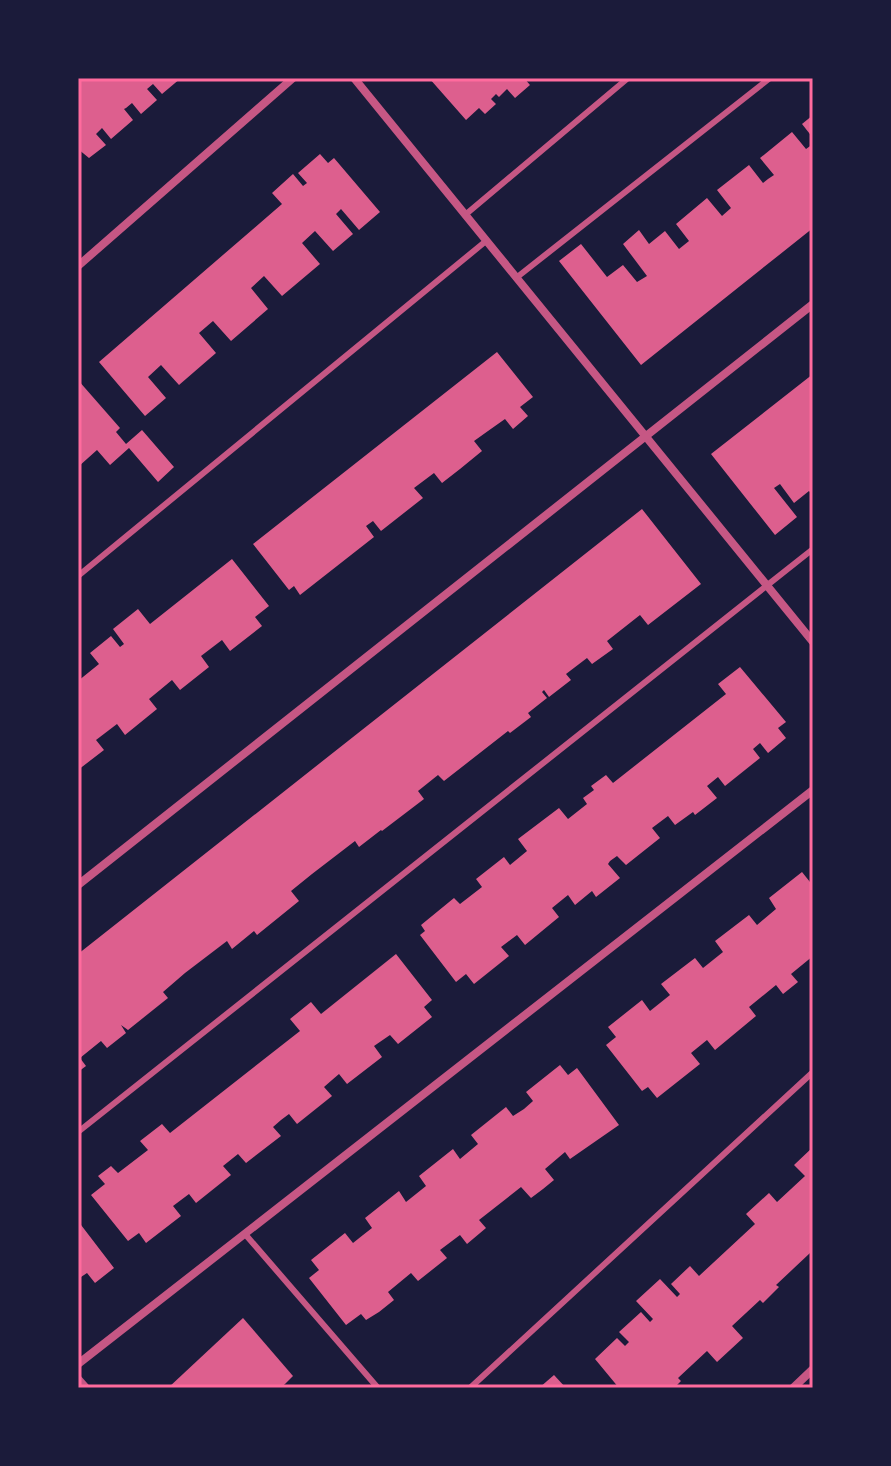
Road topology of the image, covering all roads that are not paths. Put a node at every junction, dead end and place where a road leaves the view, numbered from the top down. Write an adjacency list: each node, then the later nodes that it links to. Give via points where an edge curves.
1 (293, 78): 7 (street)
2 (354, 78): 5 (street)
3 (628, 78): 5 (lane)
4 (770, 78): 8 (lane)
5 (465, 215): 6 (street)
6 (486, 241): 8 (street); 12 (lane)
7 (78, 266)
8 (516, 278): 10 (street)
9 (813, 304): 10 (street)
10 (645, 436): 13 (street); 16 (street)
11 (813, 549): 13 (lane)
12 (78, 576)
13 (767, 585): 14 (street); 18 (lane)
14 (813, 642)
15 (813, 790): 19 (street)
16 (78, 885)
17 (813, 1072): 25 (lane)
18 (78, 1132)
19 (245, 1234): 20 (street); 24 (lane)
20 (78, 1364)
21 (813, 1369): 26 (street)
22 (78, 1379): 23 (street)
23 (86, 1388)
24 (378, 1388)
25 (470, 1388)
26 (793, 1388)

